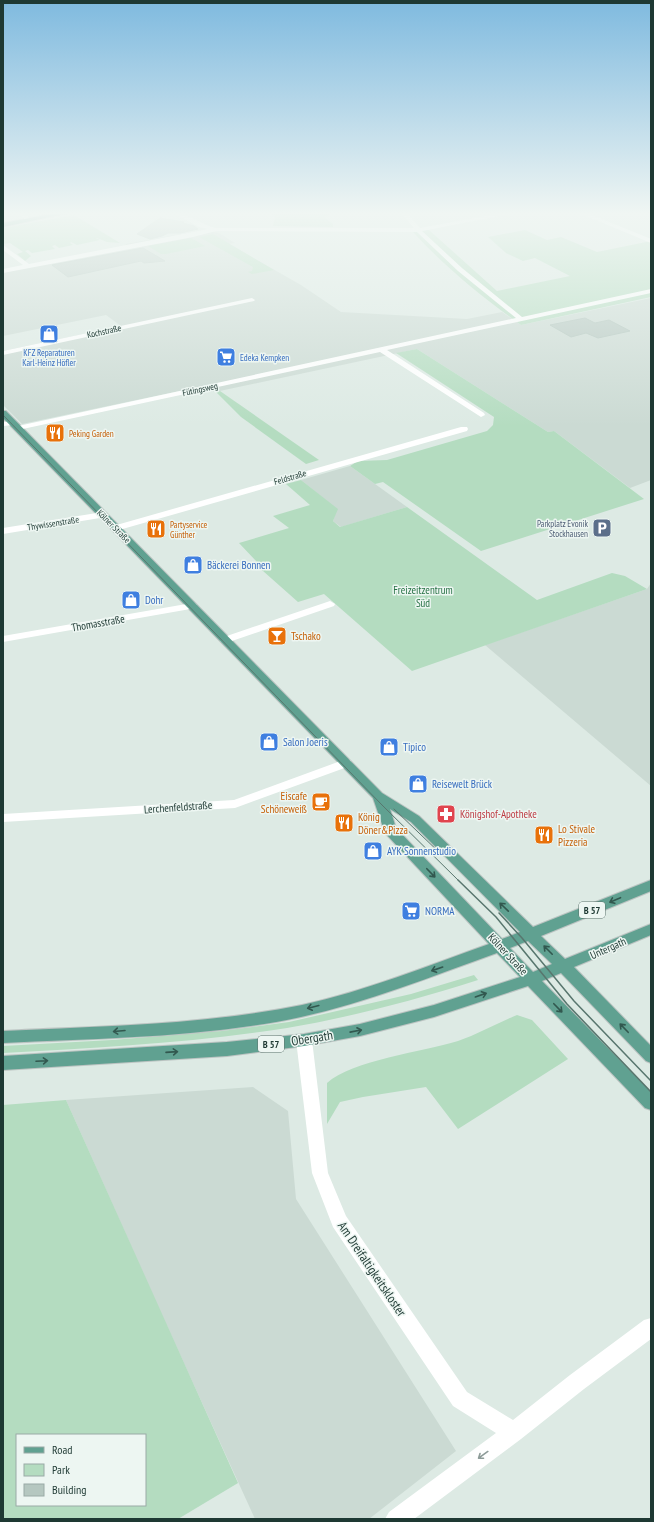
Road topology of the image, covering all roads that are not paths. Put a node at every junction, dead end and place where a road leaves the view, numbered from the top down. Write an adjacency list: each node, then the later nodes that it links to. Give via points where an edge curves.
1 (478, 284): 4 (street)
2 (651, 291): 4 (street, Fütingsweg)
3 (252, 300): 6 (street, Kochstraße)
4 (522, 320): 5 (street, Fütingsweg)
5 (382, 350): 8 (street); 10 (street, Fütingsweg)
6 (3, 353)
7 (3, 413): 10 (main road, Kölner Straße)
8 (481, 415)
9 (3, 424): 10 (street, Fütingsweg)
10 (15, 425): 12 (main road, Kölner Straße)
11 (464, 429): 13 (street, Feldstraße)
12 (103, 515): 13 (main road, Kölner Straße); 14 (street, Thywissenstraße)
13 (116, 528): 16 (main road, Kölner Straße)
14 (3, 531)
15 (330, 604): 18 (street)
16 (192, 606): 17 (street, Thomasstraße); 18 (main road, Kölner Straße)
17 (3, 639)
18 (225, 640): 19 (main road, Kölner Straße)
19 (346, 763): 20 (main road, Kölner Straße); 21 (street, Lerchenfeldstraße, via 235,804)
20 (378, 796): 24 (main road, Kölner Straße, one-way to 20, via 415,819); 25 (main road, Kölner Straße, one-way to 25, via 390,830)
21 (3, 818)
22 (651, 885): 24 (main road, B 57, one-way to 24)
23 (651, 929): 26 (main road, Untergath / B 57)
24 (532, 934): 25 (main road, B 57); 26 (main road, Kölner Straße, one-way to 24)
25 (501, 946): 27 (main road, Kölner Straße); 28 (main road, B 57, one-way to 28, via 349,998 286,1014 111,1031)
26 (564, 967): 27 (main road, Obergath / B 57); 30 (main road, Kölner Straße, one-way to 26)
27 (531, 980): 29 (main road, Obergath / B 57, one-way to 27, via 360,1030 426,1013); 32 (main road, Kölner Straße, one-way to 32)
28 (3, 1037)
29 (304, 1040): 31 (main road, Obergath / B 57, one-way to 29, via 227,1049); 34 (street, Am Dreifaltigkeitskloster, via 320,1173 339,1221 460,1399)
30 (651, 1056)
31 (3, 1063)
32 (651, 1103)
33 (651, 1327): 34 (street)
34 (514, 1432): 35 (street, one-way to 35)
35 (396, 1519)

